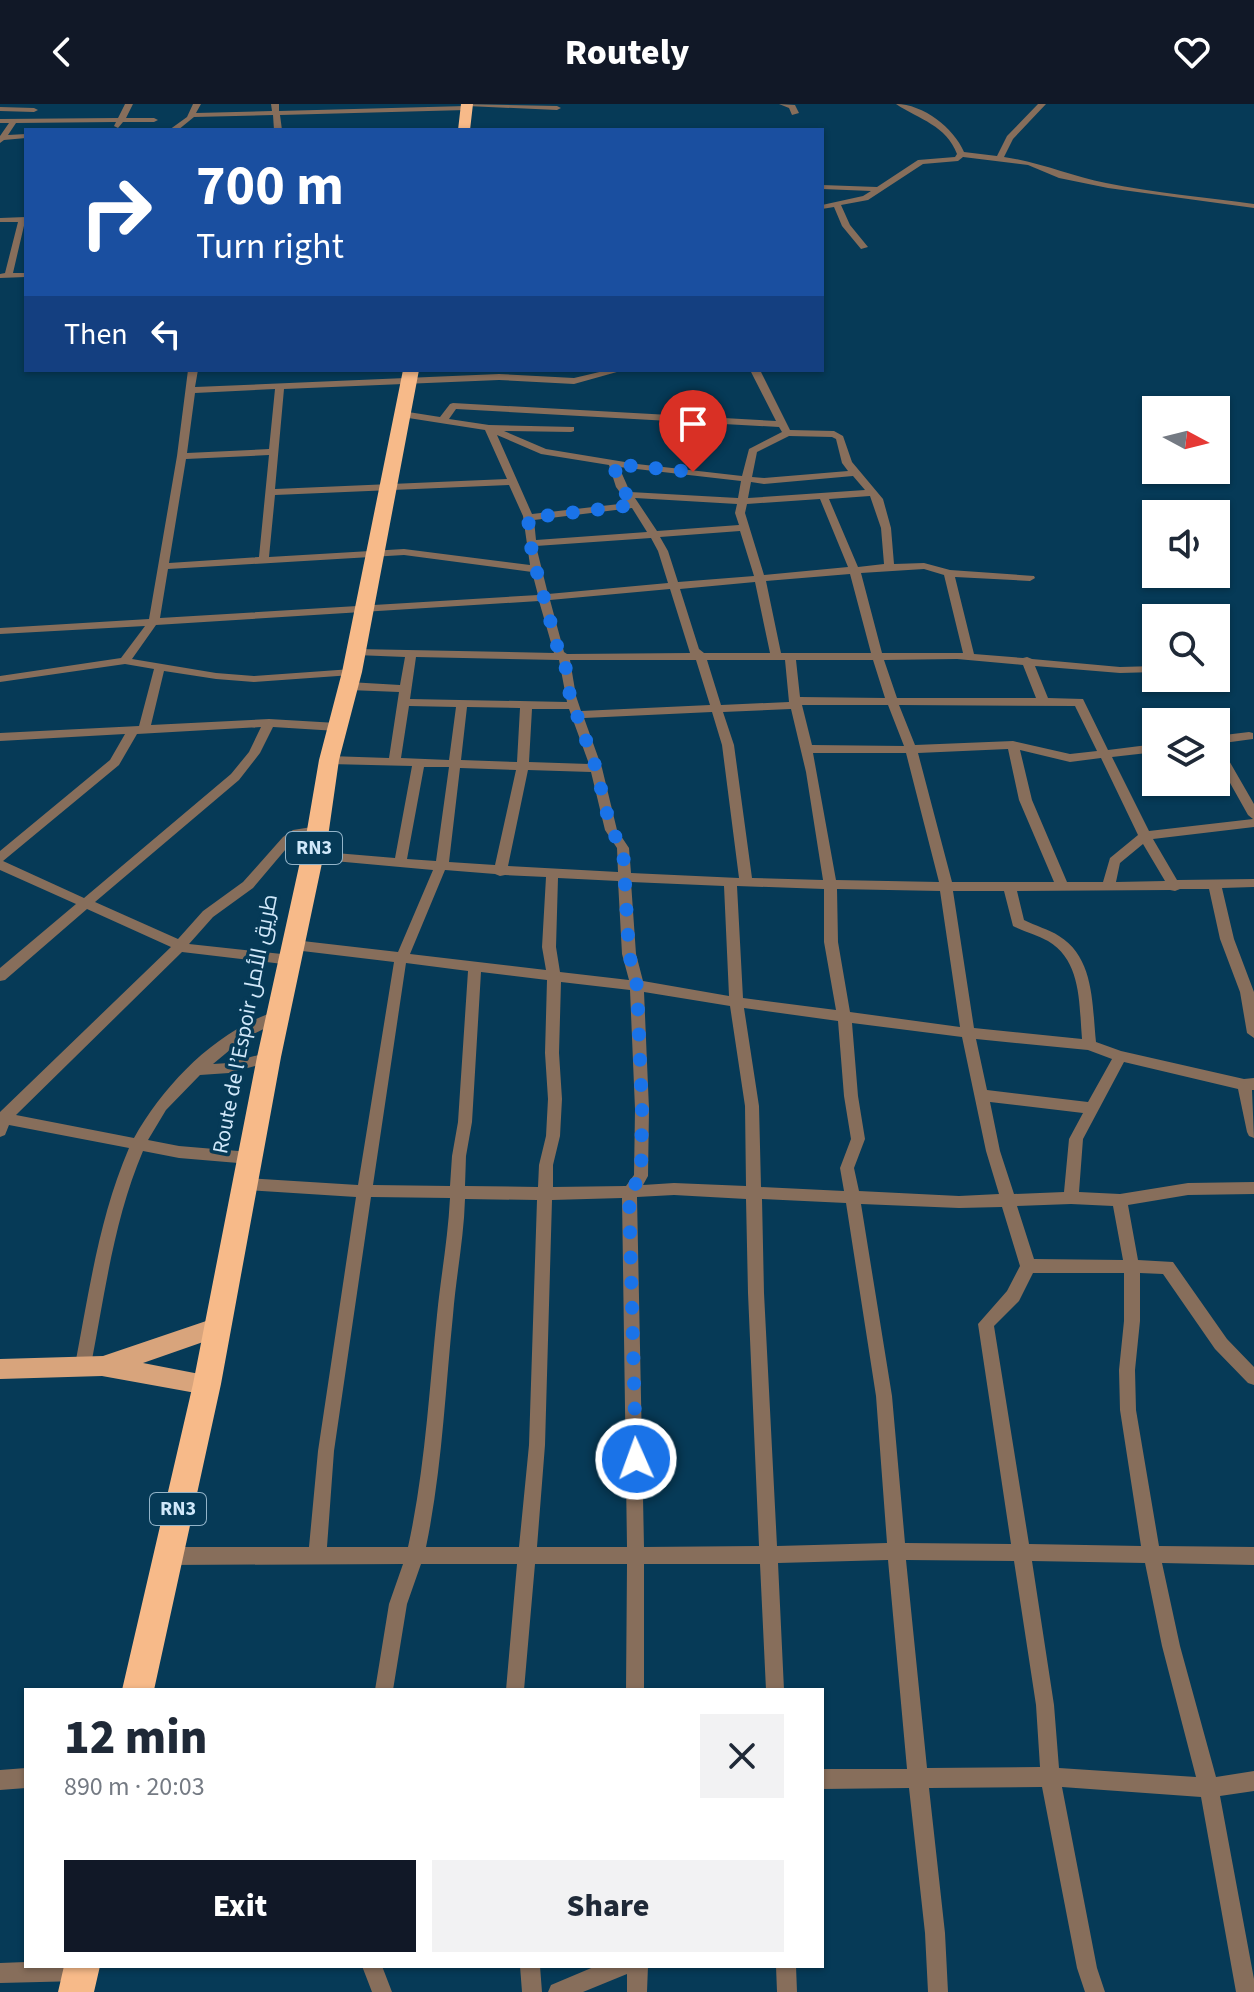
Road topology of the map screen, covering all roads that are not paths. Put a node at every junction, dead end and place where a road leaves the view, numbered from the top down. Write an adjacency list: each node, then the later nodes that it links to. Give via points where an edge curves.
1 (129, 104): 20 (street)
2 (197, 104): 16 (street)
3 (237, 104): 14 (street)
4 (783, 104): 15 (street)
5 (900, 104): 27 (street, via 945,128)
6 (1042, 104): 28 (street)
7 (466, 105): 8 (street); 10 (street); 24 (highway)
8 (512, 105): 11 (street)
9 (36, 107): 12 (street); 19 (street)
10 (372, 107): 13 (street)
11 (557, 108)
12 (0, 109)
13 (275, 109): 14 (street)
14 (234, 113): 16 (street)
15 (795, 113)
16 (192, 115): 23 (street)
17 (0, 121): 18 (street)
18 (14, 121): 19 (street); 26 (street)
19 (27, 121): 20 (street)
20 (122, 121): 21 (street); 22 (street, via 156,116)
21 (117, 128)
22 (152, 128)
23 (176, 128)
24 (464, 128)
25 (24, 136): 26 (street)
26 (1, 139)
27 (961, 154): 28 (street); 30 (street, via 958,159 921,162)
28 (1000, 157): 32 (street, via 1108,186)
29 (824, 187): 30 (street)
30 (877, 189): 31 (street, via 854,202)
31 (837, 204): 33 (street); 36 (street, via 846,226)
32 (1254, 206)
33 (824, 207)
34 (24, 219): 35 (street); 38 (street)
35 (0, 220)
36 (864, 247)
37 (24, 275): 38 (street)
38 (4, 276)
39 (193, 372): 48 (street)
40 (337, 372): 46 (street)
41 (567, 372): 45 (street)
42 (611, 372): 45 (street)
43 (756, 372): 52 (street)
44 (410, 376): 45 (street); 46 (street); 49 (highway, Route de l’Espoir طريق الأمل / RN3)
45 (574, 381)
46 (337, 383): 47 (street)
47 (280, 386): 48 (street); 54 (street)
48 (191, 390): 55 (street)
49 (402, 414): 50 (street); 60 (highway, Route de l’Espoir طريق الأمل / RN3)
50 (443, 420): 51 (street); 52 (street, via 453,406)
51 (489, 428): 53 (street); 56 (street, via 544,452); 59 (street)
52 (785, 428): 57 (street, via 834,434); 58 (street, via 752,451)
53 (571, 429)
54 (274, 452): 55 (street); 61 (street)
55 (182, 456): 72 (street)
56 (613, 464): 58 (street); 64 (street)
57 (854, 473): 58 (street); 62 (street)
58 (748, 480): 65 (street)
59 (514, 482): 60 (street); 66 (street)
60 (387, 490): 61 (street); 70 (highway, Route de l’Espoir طريق الأمل / RN3)
61 (270, 492): 71 (street)
62 (873, 493): 63 (street); 73 (street, via 886,528)
63 (824, 498): 65 (street); 75 (street)
64 (630, 500): 65 (street); 66 (street); 68 (street)
65 (744, 501): 67 (street, via 740,513)
66 (528, 518): 69 (street)
67 (745, 528): 68 (street); 78 (street)
68 (653, 533): 69 (street); 79 (street)
69 (533, 543): 74 (street)
70 (375, 552): 71 (street); 74 (street); 81 (highway, Route de l’Espoir طريق الأمل / RN3)
71 (264, 560): 72 (street)
72 (165, 566): 82 (street)
73 (889, 567): 75 (street); 76 (street, via 924,566)
74 (536, 569): 80 (street)
75 (854, 570): 78 (street); 88 (street)
76 (949, 573): 77 (street); 89 (street)
77 (1030, 578)
78 (760, 579): 79 (street); 85 (street)
79 (672, 587): 80 (street); 86 (street, via 694,651)
80 (543, 598): 81 (street); 90 (street)
81 (364, 608): 82 (street); 95 (highway, Route de l’Espoir طريق الأمل / RN3)
82 (154, 620): 83 (street); 92 (street)
83 (0, 631)
84 (411, 654): 90 (street); 95 (street); 97 (street)
85 (776, 654): 86 (street); 87 (street)
86 (700, 655): 90 (street); 103 (street)
87 (790, 655): 88 (street); 101 (street)
88 (879, 655): 89 (street); 98 (street)
89 (969, 656): 91 (street)
90 (564, 657): 104 (street)
91 (1027, 660): 94 (street); 99 (street)
92 (125, 661): 93 (street); 96 (street)
93 (160, 666): 95 (street, via 254,679); 107 (street)
94 (1142, 669)
95 (352, 670): 97 (street); 106 (highway, Route de l’Espoir طريق الأمل / RN3)
96 (0, 679)
97 (404, 695): 100 (street); 117 (street)
98 (891, 700): 99 (street); 101 (street); 113 (street)
99 (1043, 701): 115 (street, via 1079,702)
100 (462, 703): 102 (street); 119 (street)
101 (796, 703): 103 (street); 112 (street)
102 (526, 706): 104 (street); 120 (street)
103 (717, 708): 104 (street); 135 (street, via 744,848)
104 (576, 711): 121 (street)
105 (269, 723): 106 (street); 107 (street); 144 (street, via 235,777)
106 (337, 727): 116 (highway, Route de l’Espoir طريق الأمل / RN3)
107 (139, 729): 109 (street); 128 (street, via 115,762)
108 (1249, 736): 110 (street)
109 (0, 737)
110 (1230, 738)
111 (1013, 745): 113 (street); 115 (street, via 1070,758); 141 (street, via 1035,827)
112 (805, 749): 113 (street); 137 (street)
113 (911, 750): 138 (street)
114 (1142, 750): 115 (street)
115 (1106, 755): 126 (street)
116 (329, 760): 117 (street); 125 (highway, Route de l’Espoir طريق الأمل / RN3)
117 (394, 762): 118 (street)
118 (419, 763): 119 (street); 129 (street)
119 (455, 764): 120 (street); 131 (street)
120 (523, 766): 121 (street); 132 (street)
121 (596, 768): 134 (street, via 611,830 623,848)
122 (1230, 773): 123 (street)
123 (1254, 815)
124 (1254, 823): 126 (street)
125 (318, 830): 127 (highway, Route de l’Espoir طريق الأمل / RN3); 145 (street, via 287,840 248,885 208,914)
126 (1145, 836): 142 (street, via 1114,861); 143 (street)
127 (312, 855): 129 (street); 146 (highway, Route de l’Espoir طريق الأمل / RN3)
128 (0, 858)
129 (400, 863): 131 (street)
130 (0, 865): 144 (street)
131 (439, 867): 132 (street); 147 (street)
132 (500, 872): 133 (street)
133 (552, 875): 134 (street); 150 (street, via 549,947)
134 (625, 877): 135 (street); 151 (street, via 629,954)
135 (738, 881): 137 (street); 152 (street)
136 (1254, 883): 140 (street)
137 (830, 884): 138 (street); 154 (street, via 831,942)
138 (946, 885): 139 (street); 155 (street)
139 (1009, 885): 141 (street); 157 (street, via 1018,923 1054,938 1080,967)
140 (1215, 885): 143 (street); 156 (street)
141 (1062, 886): 142 (street)
142 (1109, 886): 143 (street)
143 (1175, 887)
144 (84, 902): 145 (street); 149 (street)
145 (180, 946): 146 (street); 164 (street)
146 (292, 952): 147 (street); 153 (highway, Route de l’Espoir طريق الأمل / RN3)
147 (404, 956): 148 (street); 170 (street)
148 (475, 965): 150 (street); 172 (street)
149 (0, 976)
150 (554, 976): 151 (street); 173 (street, via 555,1099)
151 (637, 986): 152 (street); 174 (street, via 641,1176)
152 (736, 1002): 154 (street); 171 (street, via 752,1106)
153 (279, 1015): 159 (highway, Route de l’Espoir طريق الأمل / RN3); 160 (street, via 245,1029)
154 (844, 1016): 155 (street); 175 (street, via 858,1139 847,1168)
155 (968, 1032): 157 (street); 162 (street)
156 (1254, 1033)
157 (1089, 1045): 158 (street)
158 (1120, 1056): 161 (street); 163 (street)
159 (269, 1057): 160 (street); 167 (highway, Route de l’Espoir طريق الأمل / RN3)
160 (197, 1070): 166 (street, via 158,1111)
161 (1249, 1084): 165 (street)
162 (981, 1095): 163 (street); 178 (street)
163 (1090, 1108): 176 (street, via 1076,1139)
164 (1, 1123): 166 (street)
165 (1254, 1132)
166 (138, 1145): 167 (street); 182 (street, via 114,1209)
167 (250, 1158): 168 (highway, Route de l’Espoir طريق الأمل / RN3)
168 (246, 1184): 170 (street); 181 (highway, Route de l’Espoir طريق الأمل / RN3)
169 (1254, 1188): 177 (street, via 1188,1189)
170 (363, 1191): 172 (street); 188 (street, via 326,1451)
171 (753, 1191): 174 (street); 175 (street); 192 (street)
172 (458, 1192): 173 (street); 189 (street, via 428,1495)
173 (547, 1193): 174 (street); 190 (street)
174 (629, 1193): 191 (street)
175 (851, 1196): 178 (street); 186 (street, via 884,1396)
176 (1071, 1198): 177 (street); 178 (street)
177 (1120, 1200): 180 (street)
178 (1008, 1201): 179 (street)
179 (1028, 1266): 180 (street); 187 (street, via 1013,1296 986,1324)
180 (1132, 1270): 184 (street, via 1167,1267 1221,1344); 194 (street, via 1128,1410)
181 (218, 1327): 182 (main road); 185 (highway, Route de l’Espoir طريق الأمل / RN3)
182 (93, 1366): 183 (main road); 185 (main road)
183 (0, 1369)
184 (1254, 1378)
185 (207, 1384): 193 (highway, Route de l’Espoir طريق الأمل / RN3)
186 (896, 1551): 187 (street); 192 (street); 204 (street)
187 (1022, 1552): 194 (street); 201 (street)
188 (317, 1555): 189 (street); 193 (street)
189 (415, 1555): 190 (street); 197 (street, via 398,1604)
190 (529, 1555): 191 (street); 198 (street)
191 (634, 1555): 192 (street); 199 (street)
192 (767, 1555): 200 (street)
193 (167, 1556): 196 (highway, Route de l’Espoir طريق الأمل / RN3)
194 (1152, 1556): 195 (street); 207 (street)
195 (1254, 1556)
196 (138, 1688)
197 (384, 1688)
198 (515, 1688)
199 (635, 1688)
200 (775, 1688)
201 (1050, 1777): 204 (street); 207 (street); 221 (street)
202 (24, 1778): 205 (street)
203 (824, 1779): 204 (street)
204 (917, 1779): 220 (street)
205 (0, 1780)
206 (1254, 1781): 207 (street)
207 (1209, 1788): 222 (street)
208 (373, 1968): 215 (street)
209 (530, 1968): 216 (street)
210 (616, 1968): 217 (street)
211 (638, 1968): 218 (street)
212 (786, 1968): 219 (street)
213 (0, 1973): 214 (street)
214 (79, 1976)
215 (382, 1992)
216 (532, 1992)
217 (558, 1992)
218 (637, 1992)
219 (787, 1992)
220 (938, 1992)
221 (1095, 1992)
222 (1246, 1992)

